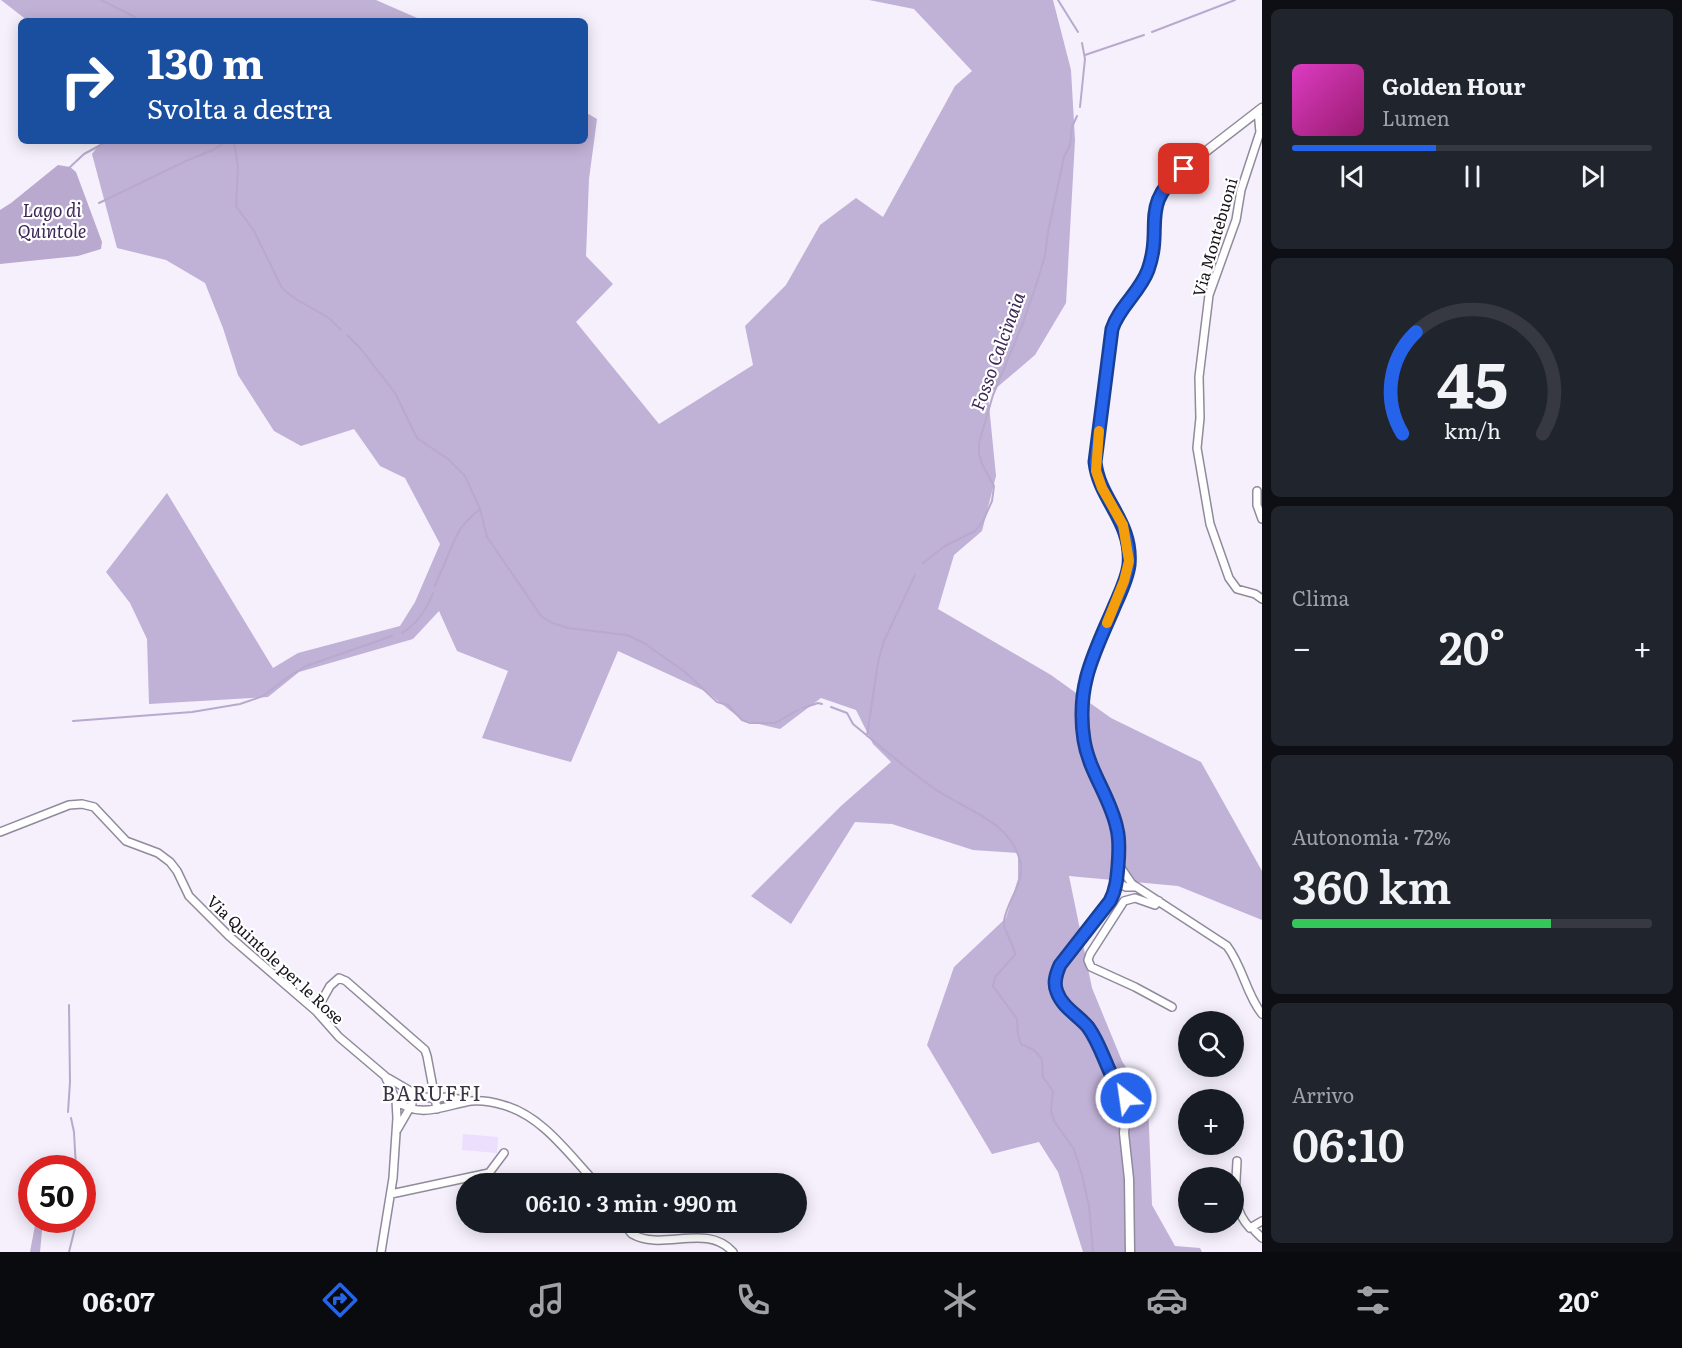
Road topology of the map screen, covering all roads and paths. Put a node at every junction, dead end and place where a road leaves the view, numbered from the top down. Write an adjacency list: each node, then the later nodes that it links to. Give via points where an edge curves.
1 (1260, 110): 4 (street, Via Montebuoni, via 1260,132 1241,190 1236,220 1209,295 1199,377 1197,448 1210,524 1228,578 1237,589); 6 (main road, via 1163,188 1156,205 1148,270 1112,329 1095,462 1102,488 1123,525 1128,566 1119,597 1089,664 1082,711 1088,757 1117,828)
2 (1257, 491): 3 (street)
3 (1262, 519)
4 (1262, 599)
5 (0, 831): 14 (street, Via Quintole per le Rose, via 69,805 94,807 126,841 170,862 189,896)
6 (1119, 863): 7 (main road); 8 (street)
7 (1116, 882): 8 (street); 9 (main road)
8 (1133, 886): 9 (street); 10 (street)
9 (1114, 895): 11 (main road)
10 (1159, 901): 12 (street, via 1155,905 1135,898 1124,901); 15 (street, via 1227,946)
11 (1091, 927): 12 (street); 34 (main road, via 1060,965 1056,991 1089,1029 1127,1103 1124,1133)
12 (1102, 933): 13 (street, via 1088,960 1091,967)
13 (1172, 1007)
14 (316, 1011): 16 (street, Via Quintole per le Rose, via 339,1037); 18 (street, via 334,981 344,979 424,1050)
15 (1262, 1014)
16 (385, 1076): 17 (street); 19 (street, Via Quintole per le Rose)
17 (411, 1092): 18 (street); 19 (street); 21 (street)
18 (435, 1098): 20 (street); 22 (street)
19 (396, 1100): 21 (street); 23 (street, Via Quintole per le Rose)
20 (470, 1101): 22 (street); 26 (street, via 504,1105 532,1120)
21 (411, 1108): 22 (street); 23 (street)
22 (437, 1109)
23 (396, 1131): 27 (street, Via Quintole per le Rose)
24 (504, 1153): 27 (street, via 489,1173)
25 (1237, 1161): 28 (street, via 1236,1208 1250,1228)
26 (587, 1173)
27 (391, 1194): 32 (street, Via Quintole per le Rose)
28 (1262, 1221)
29 (1255, 1231): 31 (street)
30 (632, 1233): 33 (street, via 646,1239 706,1238 724,1243)
31 (1262, 1238)
32 (381, 1252)
33 (733, 1252)
34 (1130, 1252)

